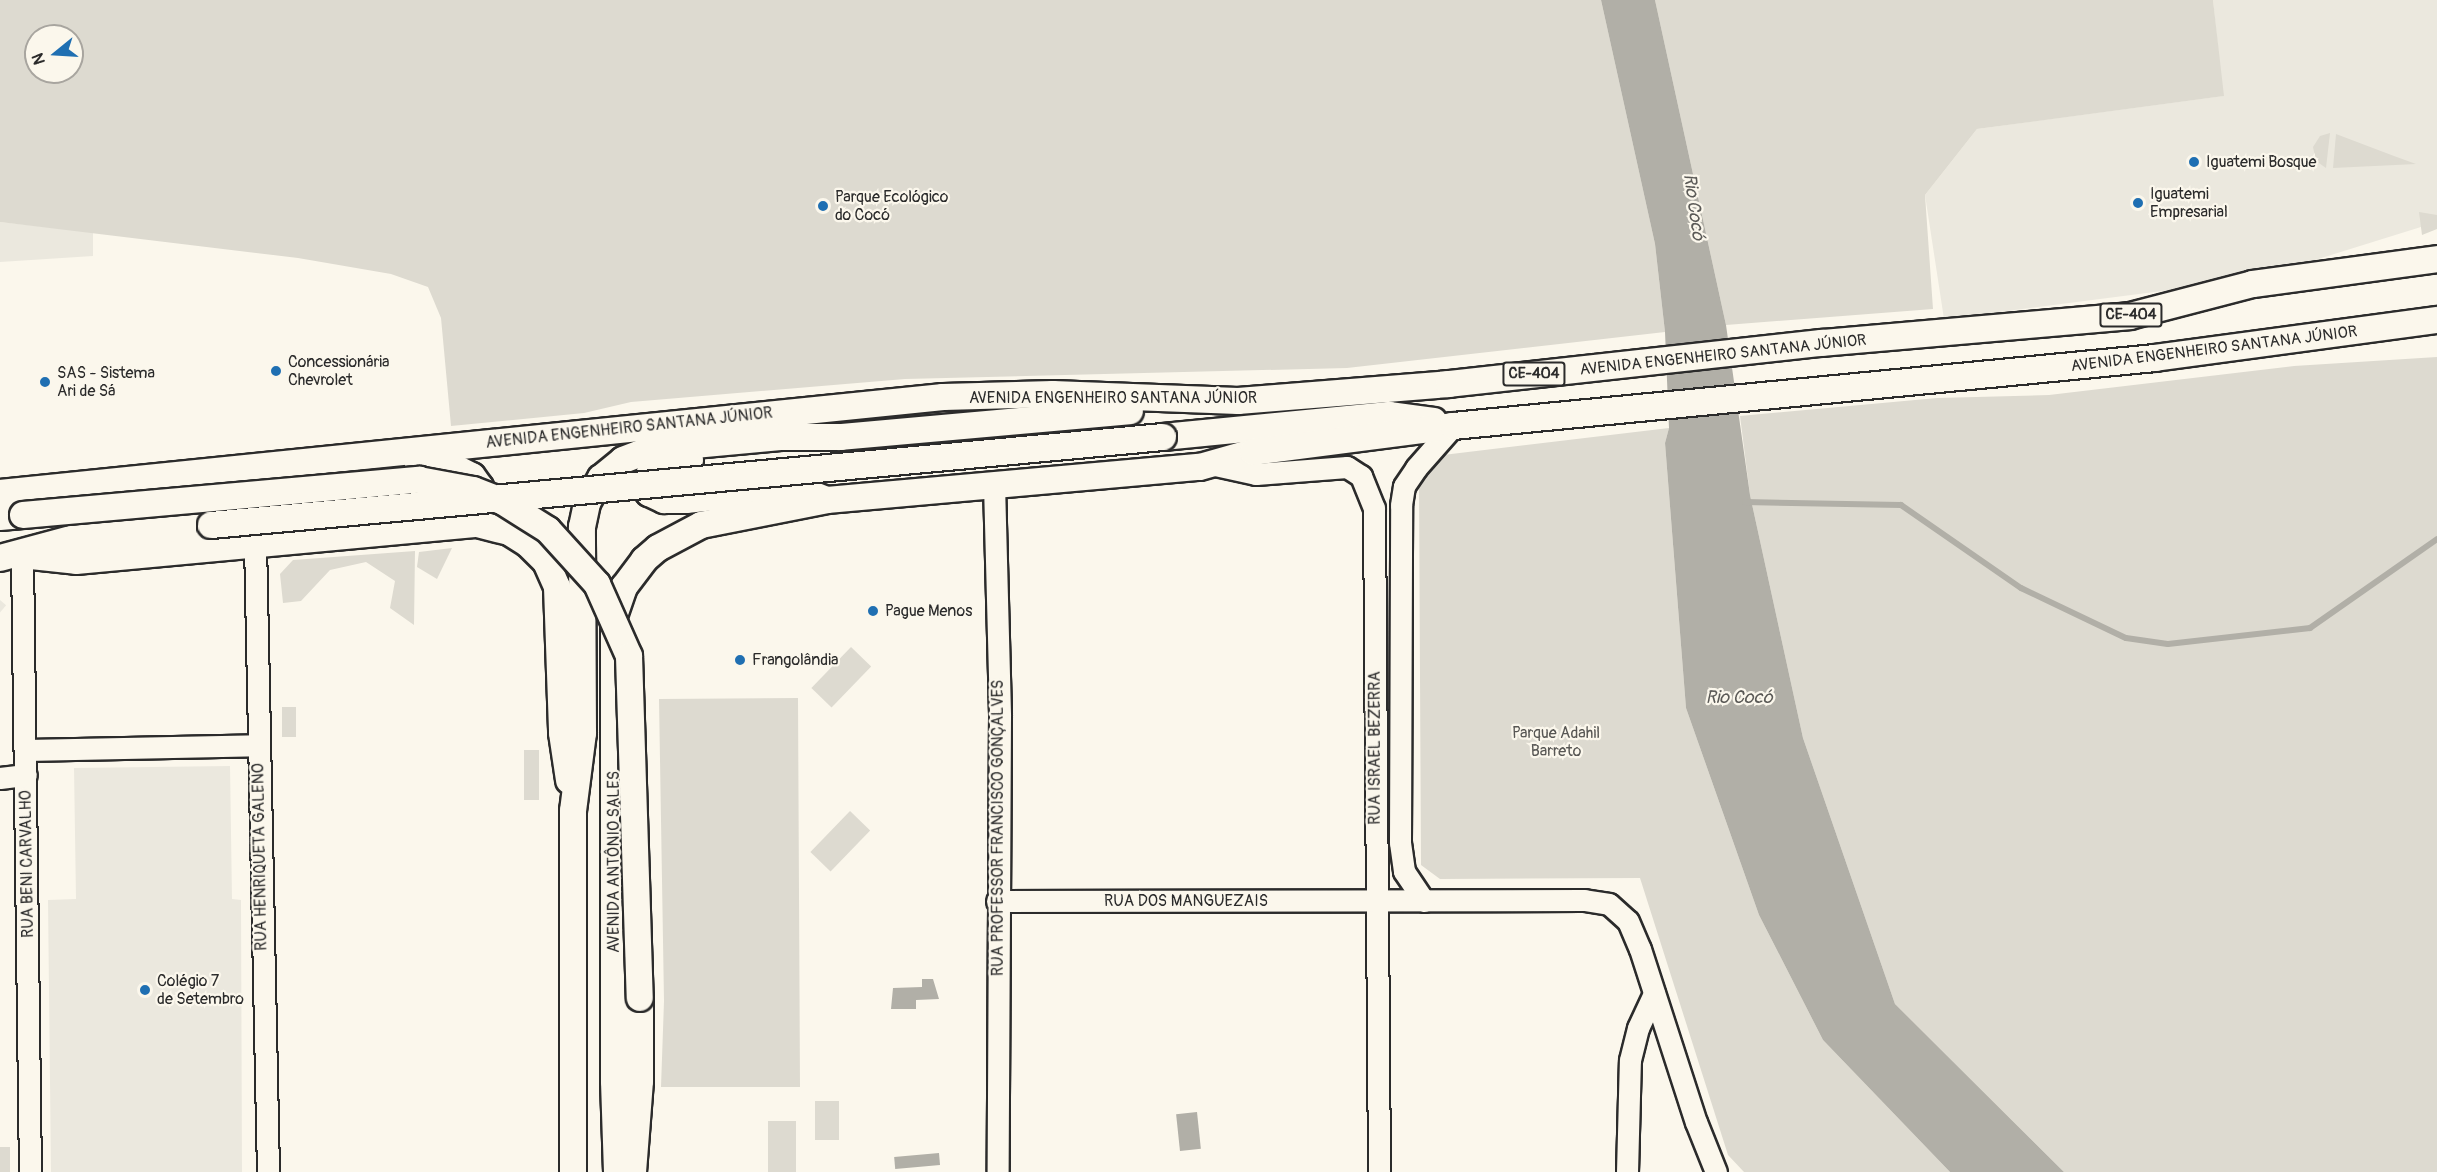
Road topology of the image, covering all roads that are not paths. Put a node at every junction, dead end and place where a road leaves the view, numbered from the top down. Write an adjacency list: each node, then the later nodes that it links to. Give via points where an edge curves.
1 (2437, 259): 3 (main road, AVENIDA ENGENHEIRO SANTANA JÚNIOR / CE-404, via 2253,284 2130,316 1822,343 1449,384)
2 (2437, 320): 4 (main road, AVENIDA ENGENHEIRO SANTANA JÚNIOR, via 2155,358 1618,407)
3 (1238, 401): 5 (main road); 6 (main road, AVENIDA ENGENHEIRO SANTANA JÚNIOR, via 1053,394 944,397)
4 (1453, 426): 7 (main road, AVENIDA ENGENHEIRO SANTANA JÚNIOR, via 1253,452); 14 (main road, AVENIDA ENGENHEIRO SANTANA JÚNIOR, bridge, via 1411,415 1389,414 74,538); 23 (street, RUA ISRAEL BEZERRA, via 1404,486 1401,505 1400,842 1404,871)
5 (841, 437): 10 (main road, via 784,453 660,465 646,476 644,487 655,498 664,500 797,489); 20 (main road, via 780,437 651,449 623,460 601,478 587,503 582,528 583,734)
6 (377, 456): 9 (main road, AVENIDA ENGENHEIRO SANTANA JÚNIOR); 12 (main road, via 446,463 472,476 480,487 481,507)
7 (1215, 465): 8 (main road, AVENIDA ENGENHEIRO SANTANA JÚNIOR); 22 (street, RUA ISRAEL BEZERRA, via 1256,474 1347,468 1360,476 1369,490 1374,529)
8 (994, 484): 10 (main road, AVENIDA ENGENHEIRO SANTANA JÚNIOR); 21 (street, RUA PROFESSOR FRANCISCO GONÇALVES, via 1000,716)
9 (0, 494)
10 (827, 500): 15 (main road, AVENIDA ENGENHEIRO SANTANA JÚNIOR, via 701,525 658,548)
11 (11, 516): 29 (main road, bridge, via 419,480 473,490 502,501 548,530 597,584 629,656 640,998 640,1081)
12 (454, 526): 13 (main road); 20 (main road, via 477,524 516,535 552,573 560,611 562,733)
13 (255, 542): 14 (main road, via 76,561); 16 (street, RUA HENRIQUETA GALENO)
14 (11, 557): 17 (street, RUA BENI CARVALHO)
15 (644, 561): 28 (main road, AVENIDA ANTÔNIO SALES, via 624,587 614,616)
16 (258, 745): 17 (street); 26 (street, RUA HENRIQUETA GALENO)
17 (26, 750): 18 (street, RUA BENI CARVALHO)
18 (26, 775): 19 (street); 25 (street, RUA BENI CARVALHO)
19 (0, 778)
20 (573, 811): 27 (main road)
21 (997, 901): 22 (street, RUA DOS MANGUEZAIS); 30 (street, RUA PROFESSOR FRANCISCO GONÇALVES)
22 (1375, 901): 23 (street, RUA DOS MANGUEZAIS); 31 (street, RUA ISRAEL BEZERRA)
23 (1424, 901): 24 (street, RUA DOS MANGUEZAIS, via 1584,900 1609,904 1628,921)
24 (1654, 994): 32 (street, via 1638,1028 1630,1060); 33 (street, RUA DOS MANGUEZAIS)
25 (30, 1172)
26 (268, 1172)
27 (573, 1172)
28 (617, 1172)
29 (633, 1172)
30 (998, 1172)
31 (1378, 1172)
32 (1627, 1172)
33 (1716, 1172)

